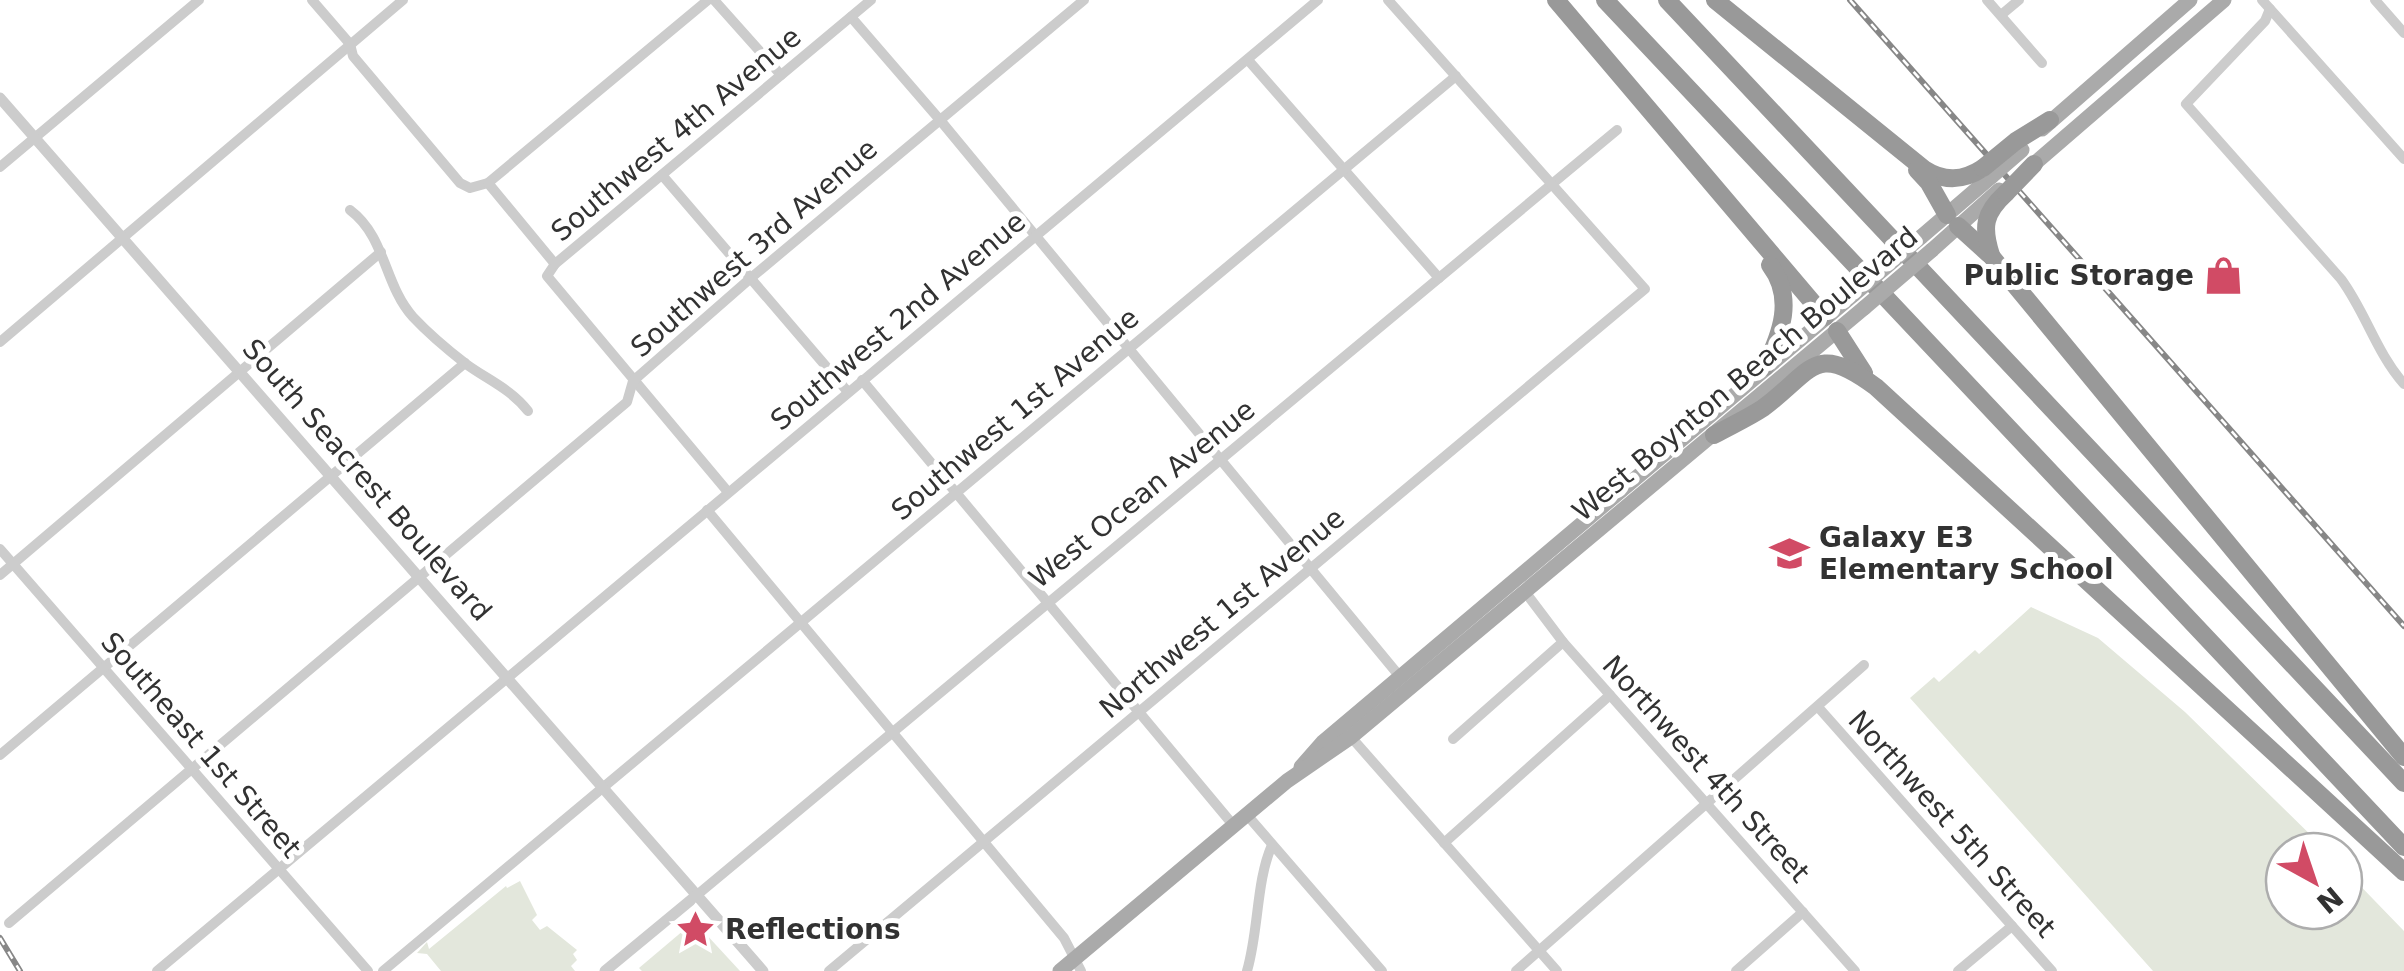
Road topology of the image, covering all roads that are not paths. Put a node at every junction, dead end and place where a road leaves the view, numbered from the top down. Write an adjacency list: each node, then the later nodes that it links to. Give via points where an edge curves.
1 (199, 0): 31 (street)
2 (312, 0): 22 (street)
3 (403, 0): 22 (street)
4 (711, 0): 25 (street); 39 (street)
5 (871, 0): 20 (street, Southwest 4th Avenue)
6 (1084, 0): 28 (street, Southwest 3rd Avenue)
7 (1318, 0): 23 (street, Southwest 2nd Avenue)
8 (1388, 0): 26 (street)
9 (1556, 0): 42 (highway)
10 (1605, 0): 101 (highway)
11 (1667, 0): 94 (highway)
12 (1715, 0): 32 (highway)
13 (1987, 0): 19 (street)
14 (2018, 0): 19 (street)
15 (2190, 0): 29 (main road)
16 (2224, 0): 34 (main road)
17 (2375, 0): 21 (street)
18 (2266, 4): 33 (street); 60 (street, via 2265,20 2186,104 2341,279)
19 (2000, 15): 24 (street)
20 (851, 17): 25 (street, Southwest 4th Avenue); 28 (street)
21 (2404, 33)
22 (350, 44): 39 (street, via 353,56 460,182 470,188); 45 (street)
23 (1248, 60): 36 (street); 44 (street, Southwest 2nd Avenue)
24 (2042, 63)
25 (781, 75): 37 (street, Southwest 4th Avenue)
26 (1456, 76): 36 (street, Southwest 1st Avenue); 40 (street)
27 (0, 98): 31 (street, South Seacrest Boulevard)
28 (940, 120): 44 (street); 49 (street, Southwest 3rd Avenue)
29 (2050, 120): 38 (highway, bridge, via 2016,141)
30 (1617, 130): 40 (street, West Ocean Avenue)
31 (35, 138): 35 (street); 45 (street, South Seacrest Boulevard)
32 (1890, 144): 38 (highway, via 1938,176); 43 (highway, via 1928,182)
33 (2404, 159)
34 (2034, 164): 38 (highway, bridge)
35 (0, 167)
36 (1343, 169): 50 (street); 54 (street, Southwest 1st Avenue)
37 (662, 175): 48 (street, Southwest 4th Avenue); 49 (street)
38 (1996, 181): 43 (main road, West Boynton Beach Boulevard); 47 (highway, via 1984,233)
39 (488, 183): 48 (street)
40 (1551, 184): 50 (street, West Ocean Avenue); 73 (street, Northwest 1st Avenue, via 1645,290)
41 (350, 210): 46 (street)
42 (1737, 214): 52 (highway); 56 (highway, via 1782,294 1781,330)
43 (1952, 220): 47 (highway); 51 (main road, West Boynton Beach Boulevard, bridge, via 1921,237); 51 (main road, West Boynton Beach Boulevard, bridge, via 1932,250)
44 (1034, 236): 54 (street); 58 (street, Southwest 2nd Avenue)
45 (121, 239): 53 (street); 57 (street, South Seacrest Boulevard)
46 (380, 252): 55 (street, via 411,314); 57 (street)
47 (1991, 256): 91 (highway)
48 (555, 264): 59 (street, via 547,276)
49 (752, 277): 59 (street, Southwest 3rd Avenue); 62 (street)
50 (1439, 278): 65 (street, West Ocean Avenue)
51 (1859, 302): 52 (main road, West Boynton Beach Boulevard)
52 (1831, 324): 56 (main road, West Boynton Beach Boulevard); 61 (highway); 64 (main road, West Boynton Beach Boulevard)
53 (0, 342)
54 (1128, 350): 65 (street); 68 (street, Southwest 1st Avenue)
55 (466, 363): 63 (street); 66 (street)
56 (1764, 367): 70 (main road, West Boynton Beach Boulevard)
57 (239, 373): 66 (street, South Seacrest Boulevard); 72 (street)
58 (862, 380): 62 (street, Southwest 2nd Avenue); 68 (street)
59 (633, 381): 67 (street); 75 (street, Southwest 3rd Avenue, via 628,402)
60 (2404, 384)
61 (1876, 388): 64 (highway, via 1844,365 1822,363); 103 (highway)
62 (848, 392): 67 (street, Southwest 2nd Avenue)
63 (528, 411)
64 (1714, 435): 76 (main road, West Boynton Beach Boulevard)
65 (1219, 460): 73 (street); 77 (street, West Ocean Avenue)
66 (330, 478): 75 (street, South Seacrest Boulevard); 81 (street)
67 (728, 492): 69 (street, Southwest 2nd Avenue)
68 (957, 492): 77 (street); 78 (street, Southwest 1st Avenue)
69 (707, 510): 78 (street); 82 (street, Southwest 2nd Avenue)
70 (1596, 512): 76 (main road, via 1575,542 1532,578); 83 (main road, West Boynton Beach Boulevard)
71 (0, 549): 72 (street, Southeast 1st Street)
72 (13, 564): 74 (street); 81 (street, Southeast 1st Street)
73 (1312, 568): 83 (street); 86 (street, Northwest 1st Avenue)
74 (0, 574)
75 (419, 578): 82 (street, South Seacrest Boulevard); 92 (street, Southwest 3rd Avenue)
76 (1526, 593): 79 (street, Northwest 4th Street); 88 (main road, West Boynton Beach Boulevard)
77 (1047, 600): 86 (street); 87 (street, West Ocean Avenue)
78 (800, 622): 87 (street); 95 (street, Southwest 1st Avenue)
79 (1563, 642): 84 (street, Northwest 4th Street); 89 (street)
80 (1864, 665): 85 (street)
81 (104, 668): 90 (street); 92 (street, Southeast 1st Street)
82 (506, 677): 95 (street, South Seacrest Boulevard); 102 (street, Southwest 2nd Avenue)
83 (1401, 678): 93 (main road, West Boynton Beach Boulevard, via 1322,742)
84 (1610, 696): 96 (street, Northwest 4th Street); 99 (street)
85 (1818, 707): 96 (street); 107 (street, Northwest 5th Street)
86 (1140, 711): 97 (street); 98 (street, Northwest 1st Avenue)
87 (892, 731): 98 (street); 104 (street, West Ocean Avenue)
88 (1351, 737): 93 (main road, West Boynton Beach Boulevard); 99 (street)
89 (1452, 739)
90 (0, 755)
91 (2404, 756)
92 (192, 769): 102 (street, Southeast 1st Street); 106 (street, Southwest 3rd Avenue)
93 (1292, 778): 97 (main road, West Boynton Beach Boulevard)
94 (2404, 783)
95 (602, 786): 104 (street, South Seacrest Boulevard); 112 (street, Southwest 1st Avenue)
96 (1706, 802): 105 (street, Northwest 4th Street); 108 (street)
97 (1241, 820): 100 (street); 109 (main road, West Boynton Beach Boulevard)
98 (985, 840): 109 (street); 115 (street, Northwest 1st Avenue)
99 (1444, 843): 108 (street)
100 (1272, 845): 117 (street); 118 (street)
101 (2404, 848)
102 (280, 869): 110 (street, Southwest 2nd Avenue); 111 (street, Southeast 1st Street)
103 (2404, 872)
104 (697, 894): 113 (street); 114 (street, South Seacrest Boulevard)
105 (1803, 912): 121 (street); 122 (street, Northwest 4th Street)
106 (9, 922)
107 (2012, 926): 123 (street); 124 (street, Northwest 5th Street)
108 (1540, 951): 119 (street); 120 (street)
109 (1078, 965): 116 (main road, West Boynton Beach Boulevard)
110 (158, 971)
111 (368, 971)
112 (383, 971)
113 (605, 971)
114 (763, 971)
115 (828, 971)
116 (1060, 971)
117 (1247, 971)
118 (1382, 971)
119 (1516, 971)
120 (1558, 971)
121 (1736, 971)
122 (1855, 971)
123 (1958, 971)
124 (2052, 971)

